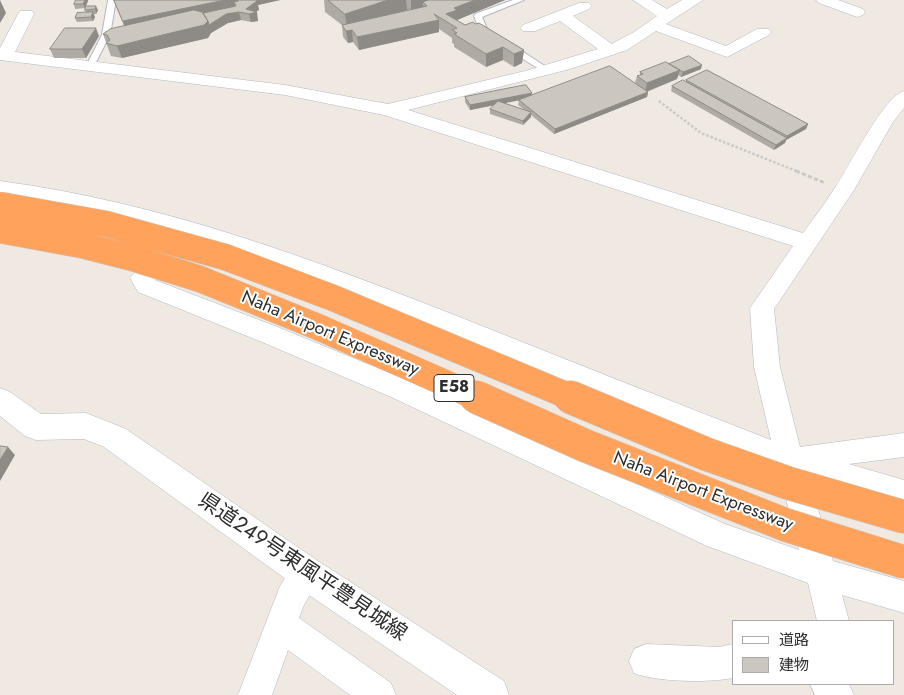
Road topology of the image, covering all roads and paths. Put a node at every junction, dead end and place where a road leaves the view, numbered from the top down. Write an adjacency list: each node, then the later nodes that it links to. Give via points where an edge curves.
1 (112, 0): 15 (lane, via 106,35)
2 (520, 0): 16 (lane, via 478,16 485,32)
3 (641, 0): 10 (street)
4 (696, 0): 10 (street)
5 (824, 0): 7 (street)
6 (584, 6): 9 (street)
7 (857, 12)
8 (26, 14): 14 (street)
9 (561, 15): 11 (street); 13 (street)
10 (661, 20): 12 (street, via 727,52); 13 (street, via 624,45)
11 (529, 28)
12 (763, 32)
13 (610, 50): 16 (street)
14 (2, 55): 15 (street)
15 (90, 66): 19 (street, via 284,90)
16 (547, 70): 19 (street)
17 (904, 96): 21 (street, via 885,120)
18 (659, 101): 21 (path, via 701,133)
19 (388, 110): 25 (street)
20 (0, 188): 23 (street, via 115,207)
21 (844, 190): 25 (street)
22 (0, 205): 30 (highway, Naha Airport Expressway / E58, bridge, via 106,224 226,258 333,298 706,454)
23 (184, 226): 28 (street, via 320,271); 32 (street, via 142,278 146,286 400,389 718,536)
24 (0, 230): 31 (highway, Naha Airport Expressway / E58, bridge, via 90,247 200,279 318,327 604,453 786,524)
25 (806, 242): 28 (street, via 762,308 767,367)
26 (0, 400): 33 (main road, 県道249号東風平豊見城線, via 36,427 86,426 115,438)
27 (904, 445): 28 (street)
28 (789, 460): 29 (street); 32 (street)
29 (904, 493)
30 (904, 517)
31 (904, 562)
32 (821, 572): 34 (street); 35 (street)
33 (306, 573): 36 (street, via 291,598); 41 (main road, 県道249号東風平豊見城線)
34 (904, 597)
35 (832, 620)
36 (281, 625): 39 (street); 40 (street)
37 (646, 661): 38 (street, via 720,664)
38 (732, 661)
39 (255, 695)
40 (379, 695)
41 (490, 695)

